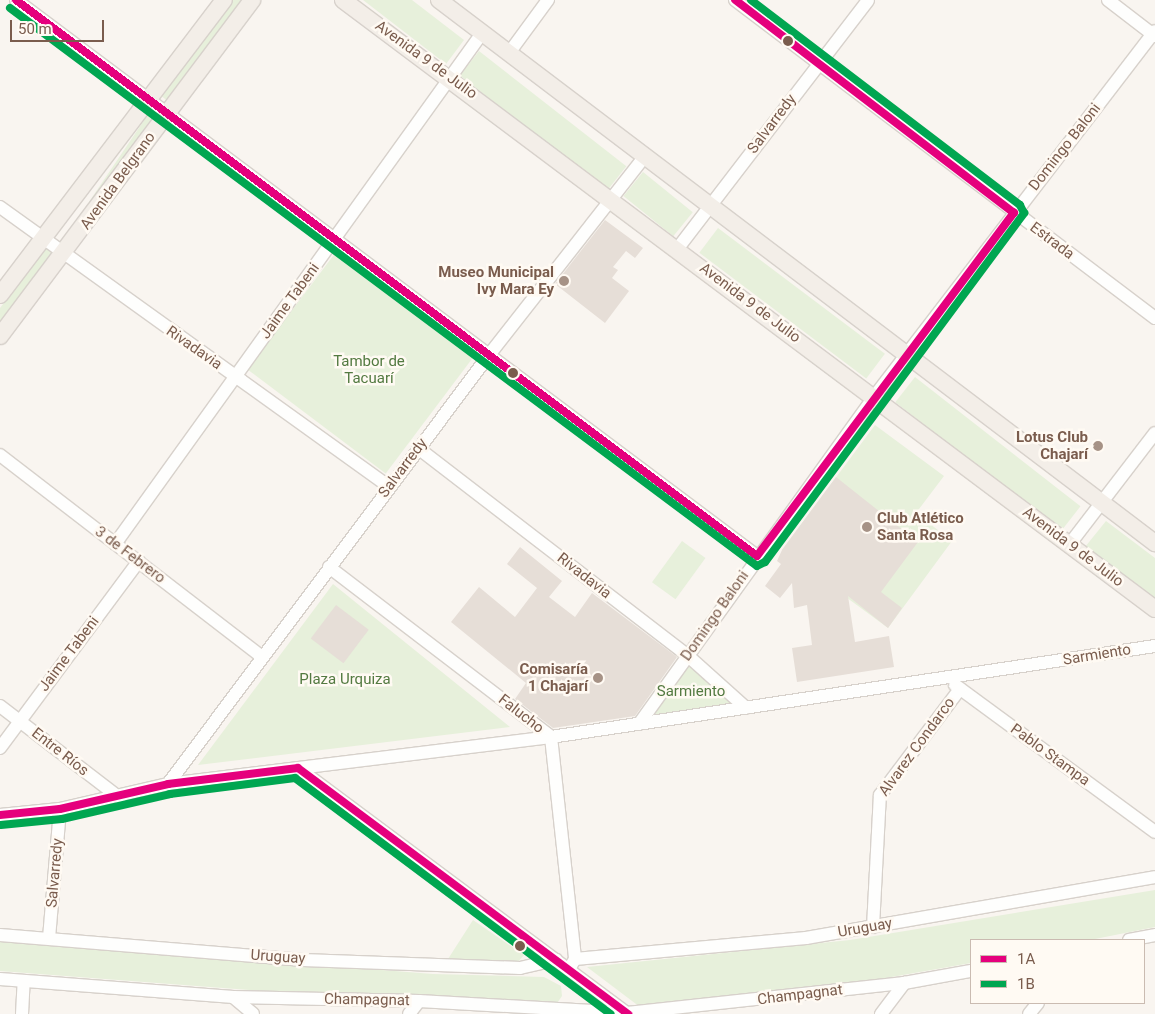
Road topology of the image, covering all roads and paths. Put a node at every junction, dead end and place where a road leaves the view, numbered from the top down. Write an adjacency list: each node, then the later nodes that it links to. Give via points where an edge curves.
1 (16, 0): 15 (street)
2 (224, 0): 15 (main road, Avenida Belgrano)
3 (252, 0): 16 (main road, Avenida Belgrano)
4 (343, 0): 14 (main road, Avenida 9 de Julio)
5 (438, 0): 10 (main road)
6 (548, 0): 12 (street)
7 (735, 0): 13 (street, Estrada)
8 (868, 0): 13 (street, Salvarredy)
9 (1108, 0): 11 (street)
10 (482, 33): 12 (main road); 14 (street, Jaime Tabeni)
11 (1154, 34): 21 (street, Domingo Baloni)
12 (509, 53): 17 (main road)
13 (818, 64): 19 (street, Salvarredy); 21 (street, Estrada)
14 (451, 77): 18 (main road, Avenida 9 de Julio); 22 (street, Jaime Tabeni)
15 (149, 101): 16 (street); 23 (main road, Avenida Belgrano)
16 (167, 113): 22 (street); 25 (main road, Avenida Belgrano)
17 (644, 156): 18 (street, Salvarredy); 19 (main road)
18 (610, 197): 24 (main road, Avenida 9 de Julio); 30 (street, Salvarredy)
19 (710, 205): 24 (street, Salvarredy); 29 (main road)
20 (0, 207): 23 (street, Rivadavia)
21 (1014, 214): 27 (street, Estrada); 29 (street, Domingo Baloni)
22 (334, 239): 30 (street); 31 (street, Jaime Tabeni)
23 (42, 240): 25 (street, Rivadavia); 26 (main road, Avenida Belgrano)
24 (678, 248): 32 (main road, Avenida 9 de Julio)
25 (63, 257): 28 (main road, Avenida Belgrano); 31 (street, Rivadavia)
26 (0, 295)
27 (1155, 318)
28 (0, 336)
29 (907, 354): 32 (street, Domingo Baloni); 37 (main road)
30 (489, 355): 34 (street, Salvarredy); 41 (street)
31 (235, 376): 36 (street, Rivadavia); 39 (street, Jaime Tabeni)
32 (874, 397): 40 (main road, Avenida 9 de Julio); 41 (street, Domingo Baloni)
33 (1155, 433): 37 (street)
34 (418, 448): 36 (street, Salvarredy); 46 (street, Rivadavia)
35 (0, 455): 39 (street, 3 de Febrero)
36 (389, 487): 43 (street, Salvarredy)
37 (1102, 502): 38 (main road); 40 (street)
38 (1155, 543)
39 (115, 544): 42 (street, 3 de Febrero)
40 (1069, 545): 44 (main road, Avenida 9 de Julio)
41 (757, 556): 46 (street, Domingo Baloni)
42 (140, 561): 47 (street, 3 de Febrero); 52 (street, Jaime Tabeni)
43 (329, 566): 47 (street, Salvarredy); 54 (street, Falucho)
44 (1155, 609)
45 (1155, 646): 48 (street, Sarmiento)
46 (687, 655): 51 (street, Rivadavia); 53 (street, Domingo Baloni)
47 (261, 656): 57 (street, Salvarredy)
48 (944, 678): 49 (street, Pablo Stampa); 51 (street, Sarmiento)
49 (960, 689): 61 (street, Pablo Stampa); 63 (street, Alvarez Condarco, via 880,795)
50 (0, 706): 52 (street, Entre Ríos)
51 (746, 708): 53 (street, Sarmiento)
52 (19, 720): 55 (street, Jaime Tabeni); 58 (street, Entre Ríos)
53 (639, 724): 54 (street, Sarmiento)
54 (551, 737): 56 (street, Sarmiento); 69 (street, Falucho)
55 (0, 748)
56 (298, 768): 57 (street, Sarmiento); 68 (street)
57 (168, 784): 58 (street, Sarmiento)
58 (120, 798): 59 (street, Sarmiento)
59 (60, 809): 60 (street, Sarmiento); 66 (street, Salvarredy)
60 (0, 814)
61 (1155, 831)
62 (1154, 877): 63 (street, Uruguay)
63 (873, 927): 69 (street, Uruguay, via 806,938)
64 (0, 935): 66 (street, Uruguay)
65 (1155, 935): 67 (street)
66 (49, 938): 68 (street, Uruguay, via 303,960 520,968)
67 (1134, 939)
68 (556, 960): 69 (street)
69 (572, 964): 80 (street)
70 (970, 970): 73 (street, Champagnat)
71 (0, 979): 72 (street, Champagnat)
72 (24, 981): 74 (street, Champagnat); 77 (street)
73 (904, 983): 80 (street, Champagnat); 81 (street)
74 (232, 997): 75 (street, Champagnat); 78 (street)
75 (419, 1001): 79 (street); 80 (street, Champagnat)
76 (1037, 1004): 82 (street)
77 (22, 1014)
78 (254, 1014)
79 (409, 1014)
80 (627, 1014)
81 (881, 1014)
82 (1029, 1014)

